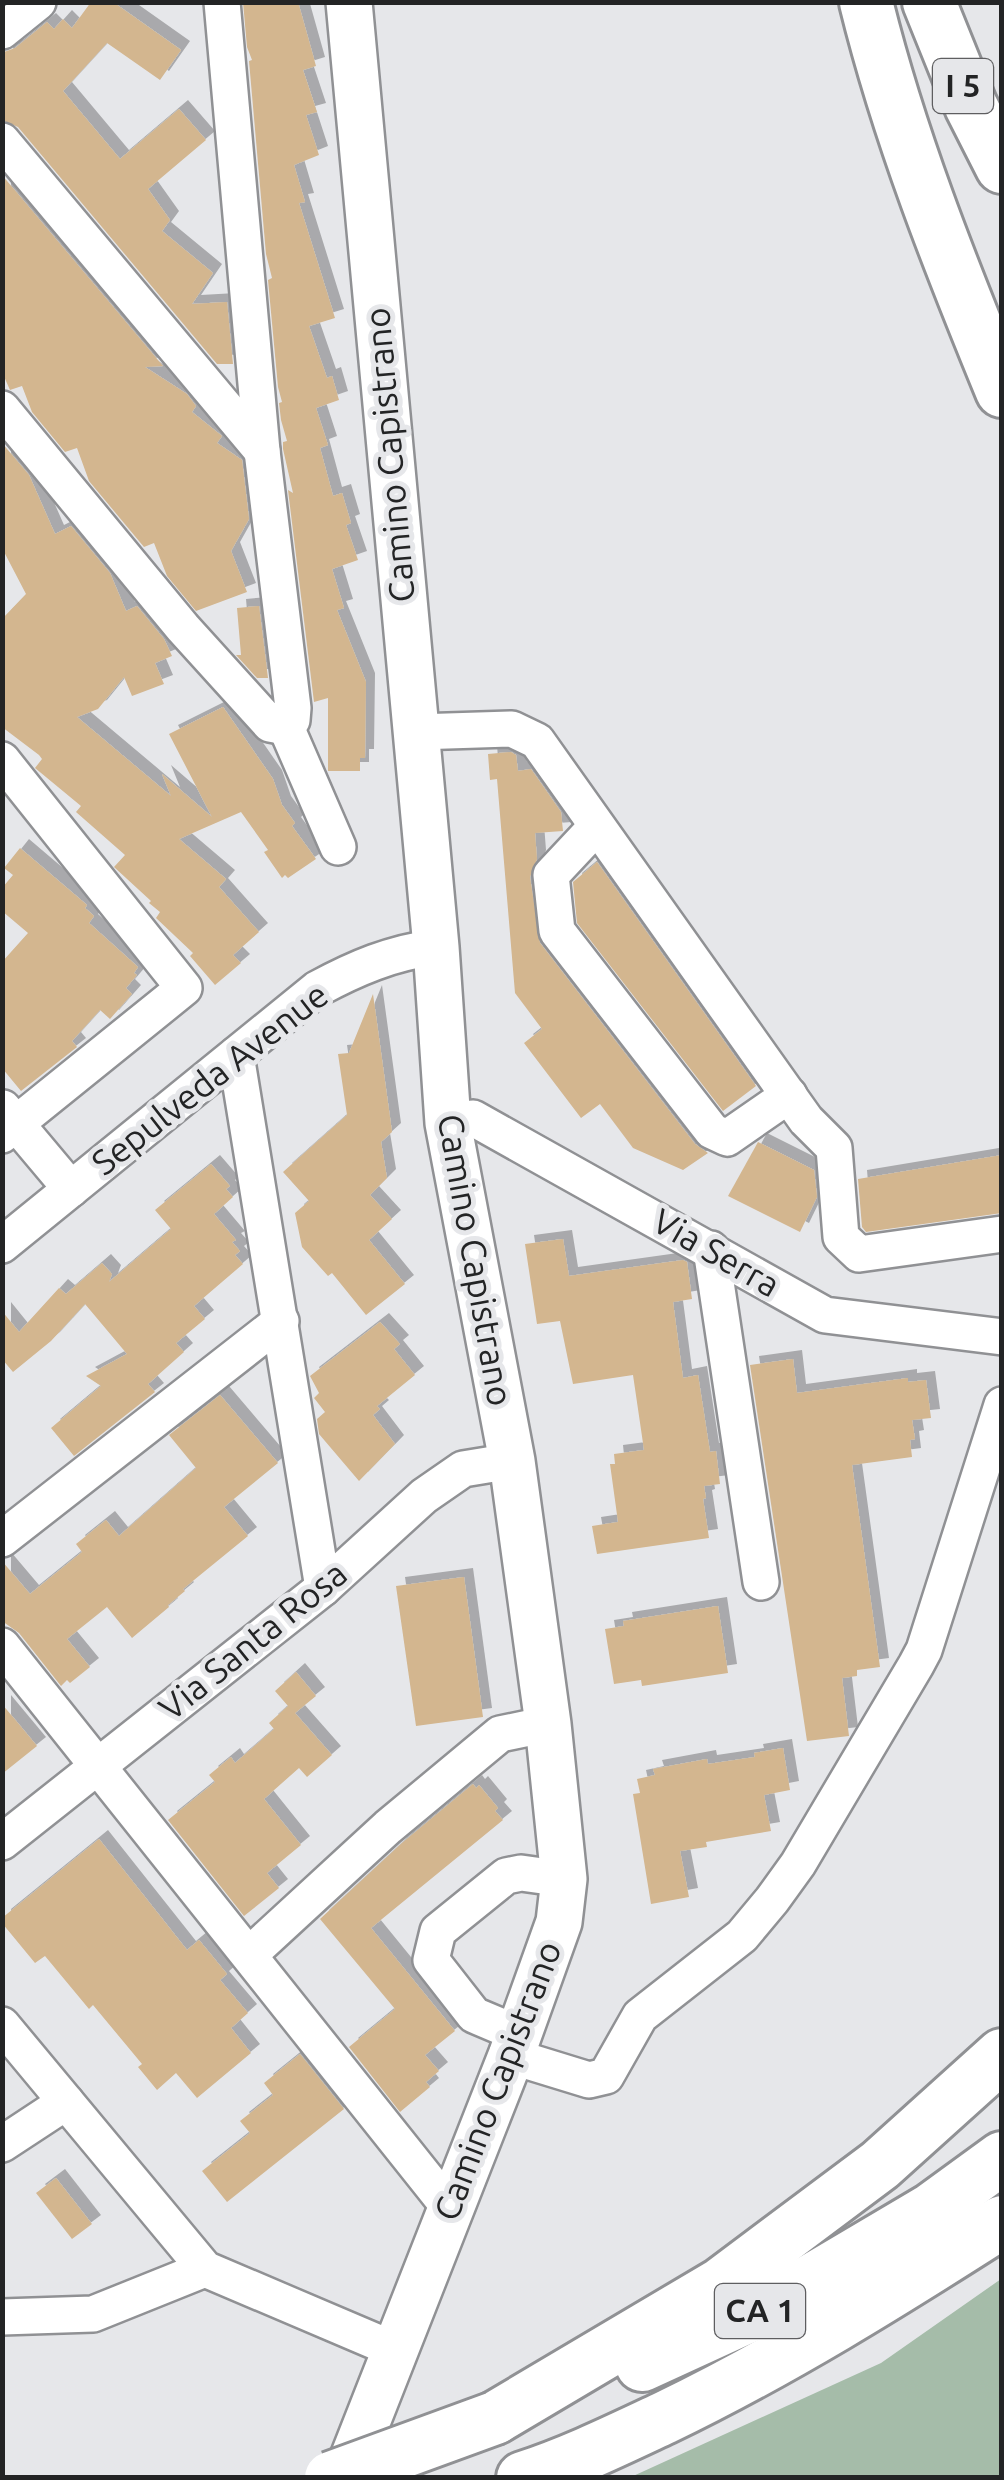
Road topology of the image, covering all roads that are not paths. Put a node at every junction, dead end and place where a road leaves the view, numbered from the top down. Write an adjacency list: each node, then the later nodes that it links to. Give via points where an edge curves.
1 (38, 2): 6 (street)
2 (222, 2): 11 (street)
3 (348, 2): 13 (main road, Camino Capistrano)
4 (866, 2): 9 (highway, via 944,249)
5 (929, 2): 8 (highway, I 5)
6 (2, 31)
7 (2, 141): 11 (street)
8 (1002, 167)
9 (1002, 391)
10 (2, 409): 12 (street, via 195,642 270,724)
11 (262, 451): 12 (street, via 293,708)
12 (286, 727): 16 (street)
13 (416, 732): 15 (street, via 512,729 537,741); 17 (main road, Camino Capistrano)
14 (2, 760): 20 (street, via 184,988)
15 (596, 827): 19 (street); 19 (street, via 551,875 558,931 712,1132 726,1138)
16 (338, 847)
17 (436, 948): 18 (street, Sepulveda Avenue, via 399,952 316,989); 21 (main road, Camino Capistrano)
18 (236, 1055): 22 (street, Sepulveda Avenue); 26 (street)
19 (789, 1095): 23 (street, via 834,1148 841,1238 859,1254)
20 (7, 1122): 22 (street)
21 (448, 1123): 25 (street, Via Serra, via 473,1118); 29 (main road, Camino Capistrano)
22 (71, 1190): 24 (street, Sepulveda Avenue)
23 (1002, 1234)
24 (2, 1245)
25 (711, 1249): 27 (street, Via Serra, via 825,1315); 31 (street)
26 (281, 1320): 30 (street); 32 (street)
27 (1002, 1336)
28 (1002, 1405): 40 (street, via 924,1650 798,1864 742,1936 640,2016 606,2076 589,2080)
29 (512, 1461): 32 (street, Via Santa Rosa, via 463,1469); 34 (main road, Camino Capistrano)
30 (2, 1539)
31 (762, 1582)
32 (323, 1588): 35 (street, Via Santa Rosa)
33 (2, 1646): 35 (street)
34 (548, 1724): 37 (main road, Camino Capistrano); 38 (street, via 500,1734)
35 (99, 1766): 36 (street, Via Santa Rosa); 38 (street)
36 (2, 1842)
37 (564, 1879): 40 (main road, Camino Capistrano, via 560,1922); 40 (street, via 506,1876 438,1931 432,1946 431,1960 474,2015)
38 (249, 1955): 45 (street)
39 (2, 2025): 42 (street)
40 (516, 2045): 45 (main road, Camino Capistrano)
41 (1002, 2054): 50 (highway, via 880,2166 721,2284)
42 (66, 2102): 43 (street); 47 (street)
43 (2, 2144)
44 (1002, 2158): 50 (highway, CA 1, via 932,2209 758,2312 626,2372)
45 (450, 2206): 49 (main road, Camino Capistrano)
46 (1002, 2222): 53 (highway, CA 1, via 794,2352 572,2462)
47 (205, 2270): 48 (street, via 94,2314); 49 (street)
48 (2, 2316)
49 (393, 2349): 52 (main road, Camino Capistrano)
50 (495, 2418): 51 (highway, CA 1, bridge)
51 (331, 2478)
52 (345, 2478)
53 (523, 2478)

